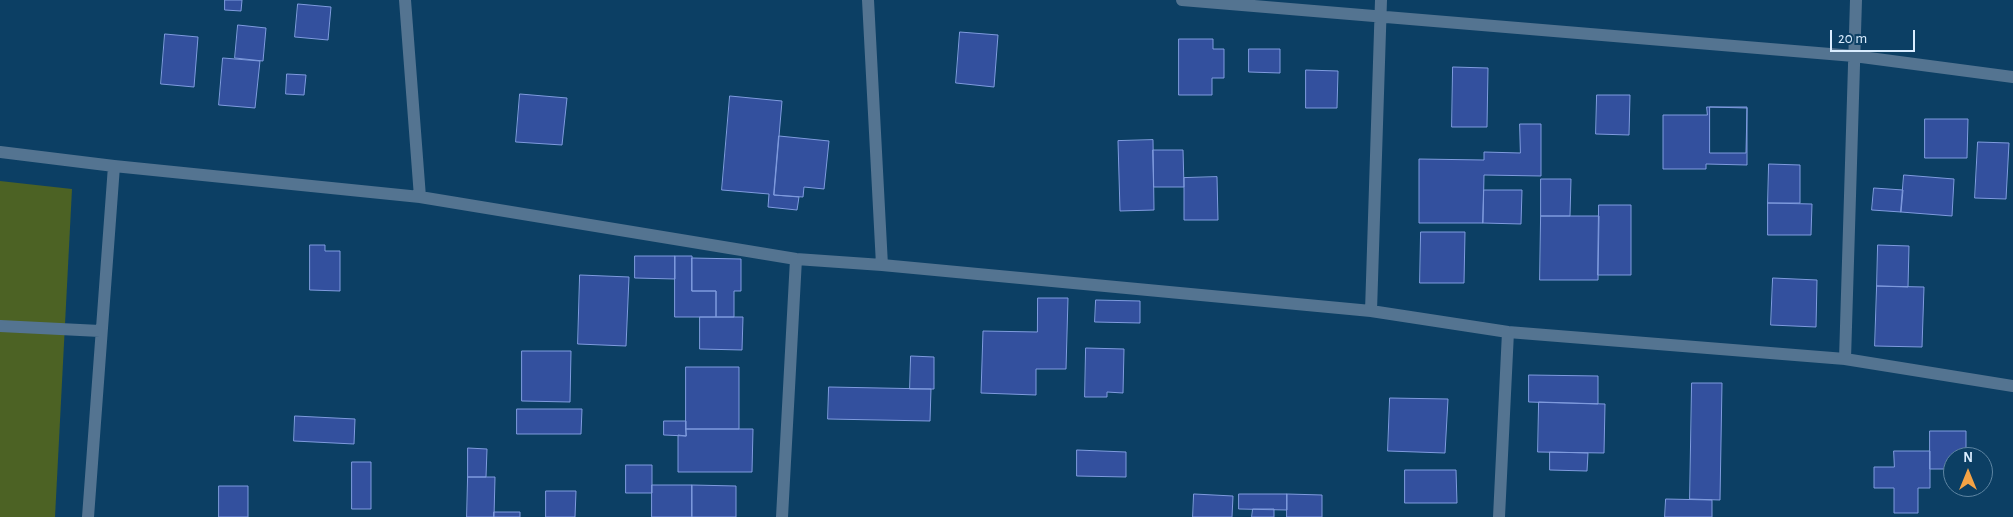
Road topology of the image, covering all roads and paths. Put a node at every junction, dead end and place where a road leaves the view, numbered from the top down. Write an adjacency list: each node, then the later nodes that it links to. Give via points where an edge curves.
1 (405, 0): 11 (street)
2 (868, 0): 13 (street)
3 (1182, 0): 6 (street)
4 (1381, 0): 6 (street)
5 (1856, 0): 7 (street)
6 (1380, 16): 7 (street); 14 (street)
7 (1854, 56): 8 (street); 18 (street)
8 (2013, 78)
9 (0, 152): 10 (street)
10 (114, 166): 11 (street); 16 (street)
11 (420, 198): 12 (street)
12 (796, 260): 13 (street); 21 (street)
13 (882, 265): 14 (street)
14 (1371, 311): 17 (street)
15 (0, 326): 16 (street)
16 (100, 331): 20 (street)
17 (1508, 332): 18 (street); 22 (street)
18 (1845, 359): 19 (street)
19 (2013, 386)
20 (88, 517)
21 (782, 517)
22 (1499, 517)

